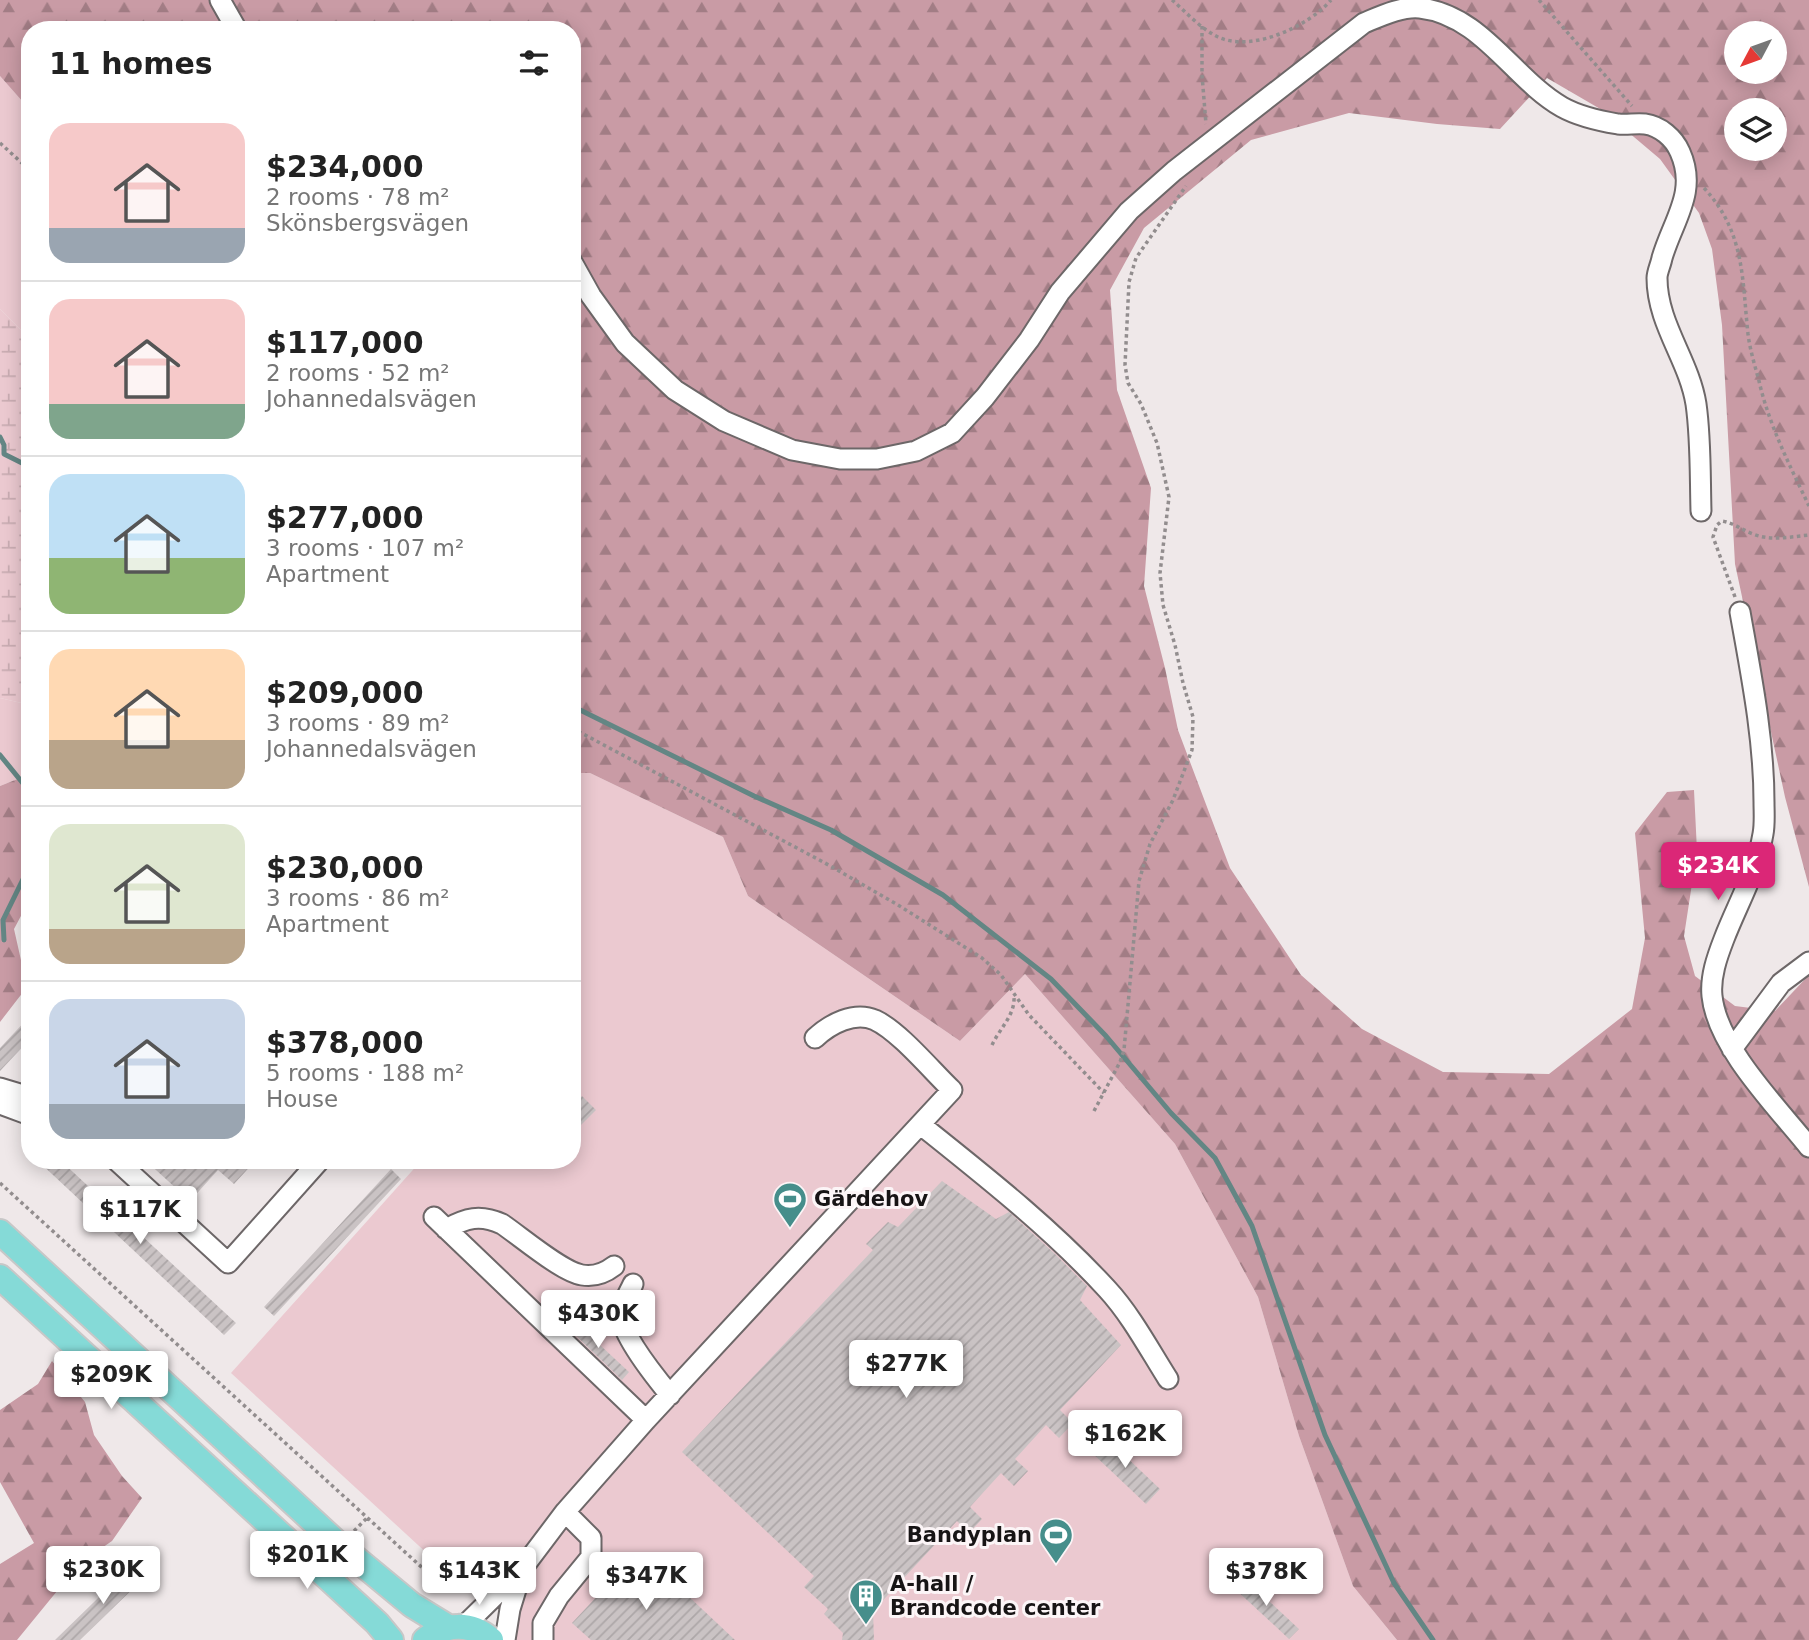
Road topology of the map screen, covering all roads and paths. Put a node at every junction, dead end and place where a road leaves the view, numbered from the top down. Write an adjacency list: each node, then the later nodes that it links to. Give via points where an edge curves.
1 (220, 0): 5 (street)
2 (1172, 0): 6 (path)
3 (1331, 0): 6 (path, via 1298,28 1269,37 1220,38)
4 (1539, 0): 7 (path)
5 (232, 21)
6 (1202, 26): 9 (path)
7 (1646, 124): 9 (street, via 1590,118 1562,107 1472,30 1419,8 1391,12 1364,23); 11 (street, via 1675,142)
8 (0, 143): 10 (path)
9 (1208, 145): 13 (street, via 1129,211 952,433 916,452 841,459 792,450 724,421 675,390 625,343)
10 (21, 162)
11 (1687, 172): 14 (path, via 1723,213 1738,248 1748,336 1760,385 1777,438); 15 (street, via 1687,194 1657,276 1661,314 1696,403)
12 (1190, 178): 25 (path, via 1136,258 1129,282 1125,365 1128,383 1157,443 1169,497 1160,573 1163,605 1193,717 1192,750 1150,844 1139,881 1124,1050)
13 (581, 278)
14 (1809, 506)
15 (1701, 511)
16 (1809, 535): 17 (path, via 1771,538 1755,536 1731,523 1717,525 1713,537)
17 (1740, 612): 23 (street, via 1764,771 1763,834 1713,973 1715,1009)
18 (581, 733): 20 (path, via 898,905 982,958)
19 (1809, 962): 23 (street, via 1781,983)
20 (1010, 985): 22 (path, via 1014,1009); 25 (path, via 1029,1014)
21 (815, 1038): 30 (street, via 839,1021 855,1017 874,1019 896,1035 952,1090)
22 (992, 1045)
23 (1732, 1049): 31 (street)
24 (0, 1088): 26 (street)
25 (1104, 1093): 28 (path)
26 (21, 1094)
27 (0, 1104): 29 (street)
28 (1094, 1111)
29 (21, 1112)
30 (921, 1125): 39 (street, via 1018,1202 1109,1290); 40 (street)
31 (1809, 1147)
32 (126, 1169): 33 (street, via 228,1263)
33 (312, 1169)
34 (0, 1183): 43 (path)
35 (0, 1232): 47 (main road, via 337,1543 412,1605)
36 (614, 1266): 41 (street, via 592,1275 574,1272 492,1219 440,1223)
37 (0, 1277): 48 (main road)
38 (633, 1284): 40 (street, via 621,1312 622,1322)
39 (1168, 1379)
40 (670, 1395): 41 (street)
41 (646, 1420): 42 (street)
42 (565, 1512): 45 (street); 52 (street, via 591,1538 591,1557 543,1623)
43 (367, 1517): 44 (path); 46 (path, via 428,1573)
44 (354, 1531)
45 (522, 1569): 46 (street); 51 (street)
46 (495, 1595): 47 (street)
47 (456, 1627): 49 (main road); 50 (main road, via 479,1631)
48 (391, 1640)
49 (425, 1640)
50 (491, 1640)
51 (505, 1640)
52 (543, 1640)

